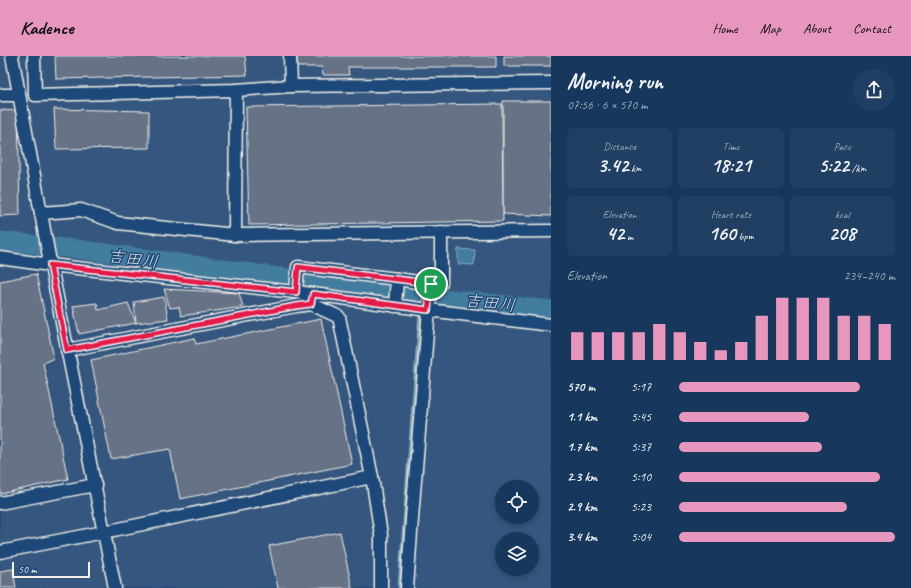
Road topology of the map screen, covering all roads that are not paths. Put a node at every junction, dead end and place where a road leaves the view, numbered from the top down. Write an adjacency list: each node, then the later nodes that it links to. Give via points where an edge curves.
1 (12, 56): 8 (street)
2 (34, 56): 6 (street, via 35,95)
3 (290, 56): 5 (street)
4 (551, 82): 5 (street)
5 (291, 86): 6 (street)
6 (236, 90): 12 (street)
7 (0, 95): 8 (street)
8 (19, 95): 9 (street)
9 (41, 213): 12 (street, via 81,210 118,223); 14 (street)
10 (551, 231): 11 (street)
11 (441, 232): 12 (street); 16 (street, via 441,283)
12 (235, 235)
13 (0, 258): 14 (street)
14 (50, 264): 17 (street); 22 (street)
15 (397, 280): 16 (street); 17 (street, via 298,267); 19 (street)
16 (431, 285): 20 (street)
17 (296, 291): 18 (street)
18 (312, 299): 19 (street); 22 (street, via 288,307); 23 (street, via 339,317)
19 (395, 305): 20 (street)
20 (428, 310): 21 (street); 30 (street)
21 (551, 325)
22 (67, 350): 24 (street)
23 (372, 477): 26 (street); 29 (street, via 382,535)
24 (95, 485): 25 (street); 26 (street)
25 (0, 503)
26 (104, 532): 27 (street); 28 (street)
27 (0, 552)
28 (115, 588)
29 (382, 588)
30 (407, 588)

